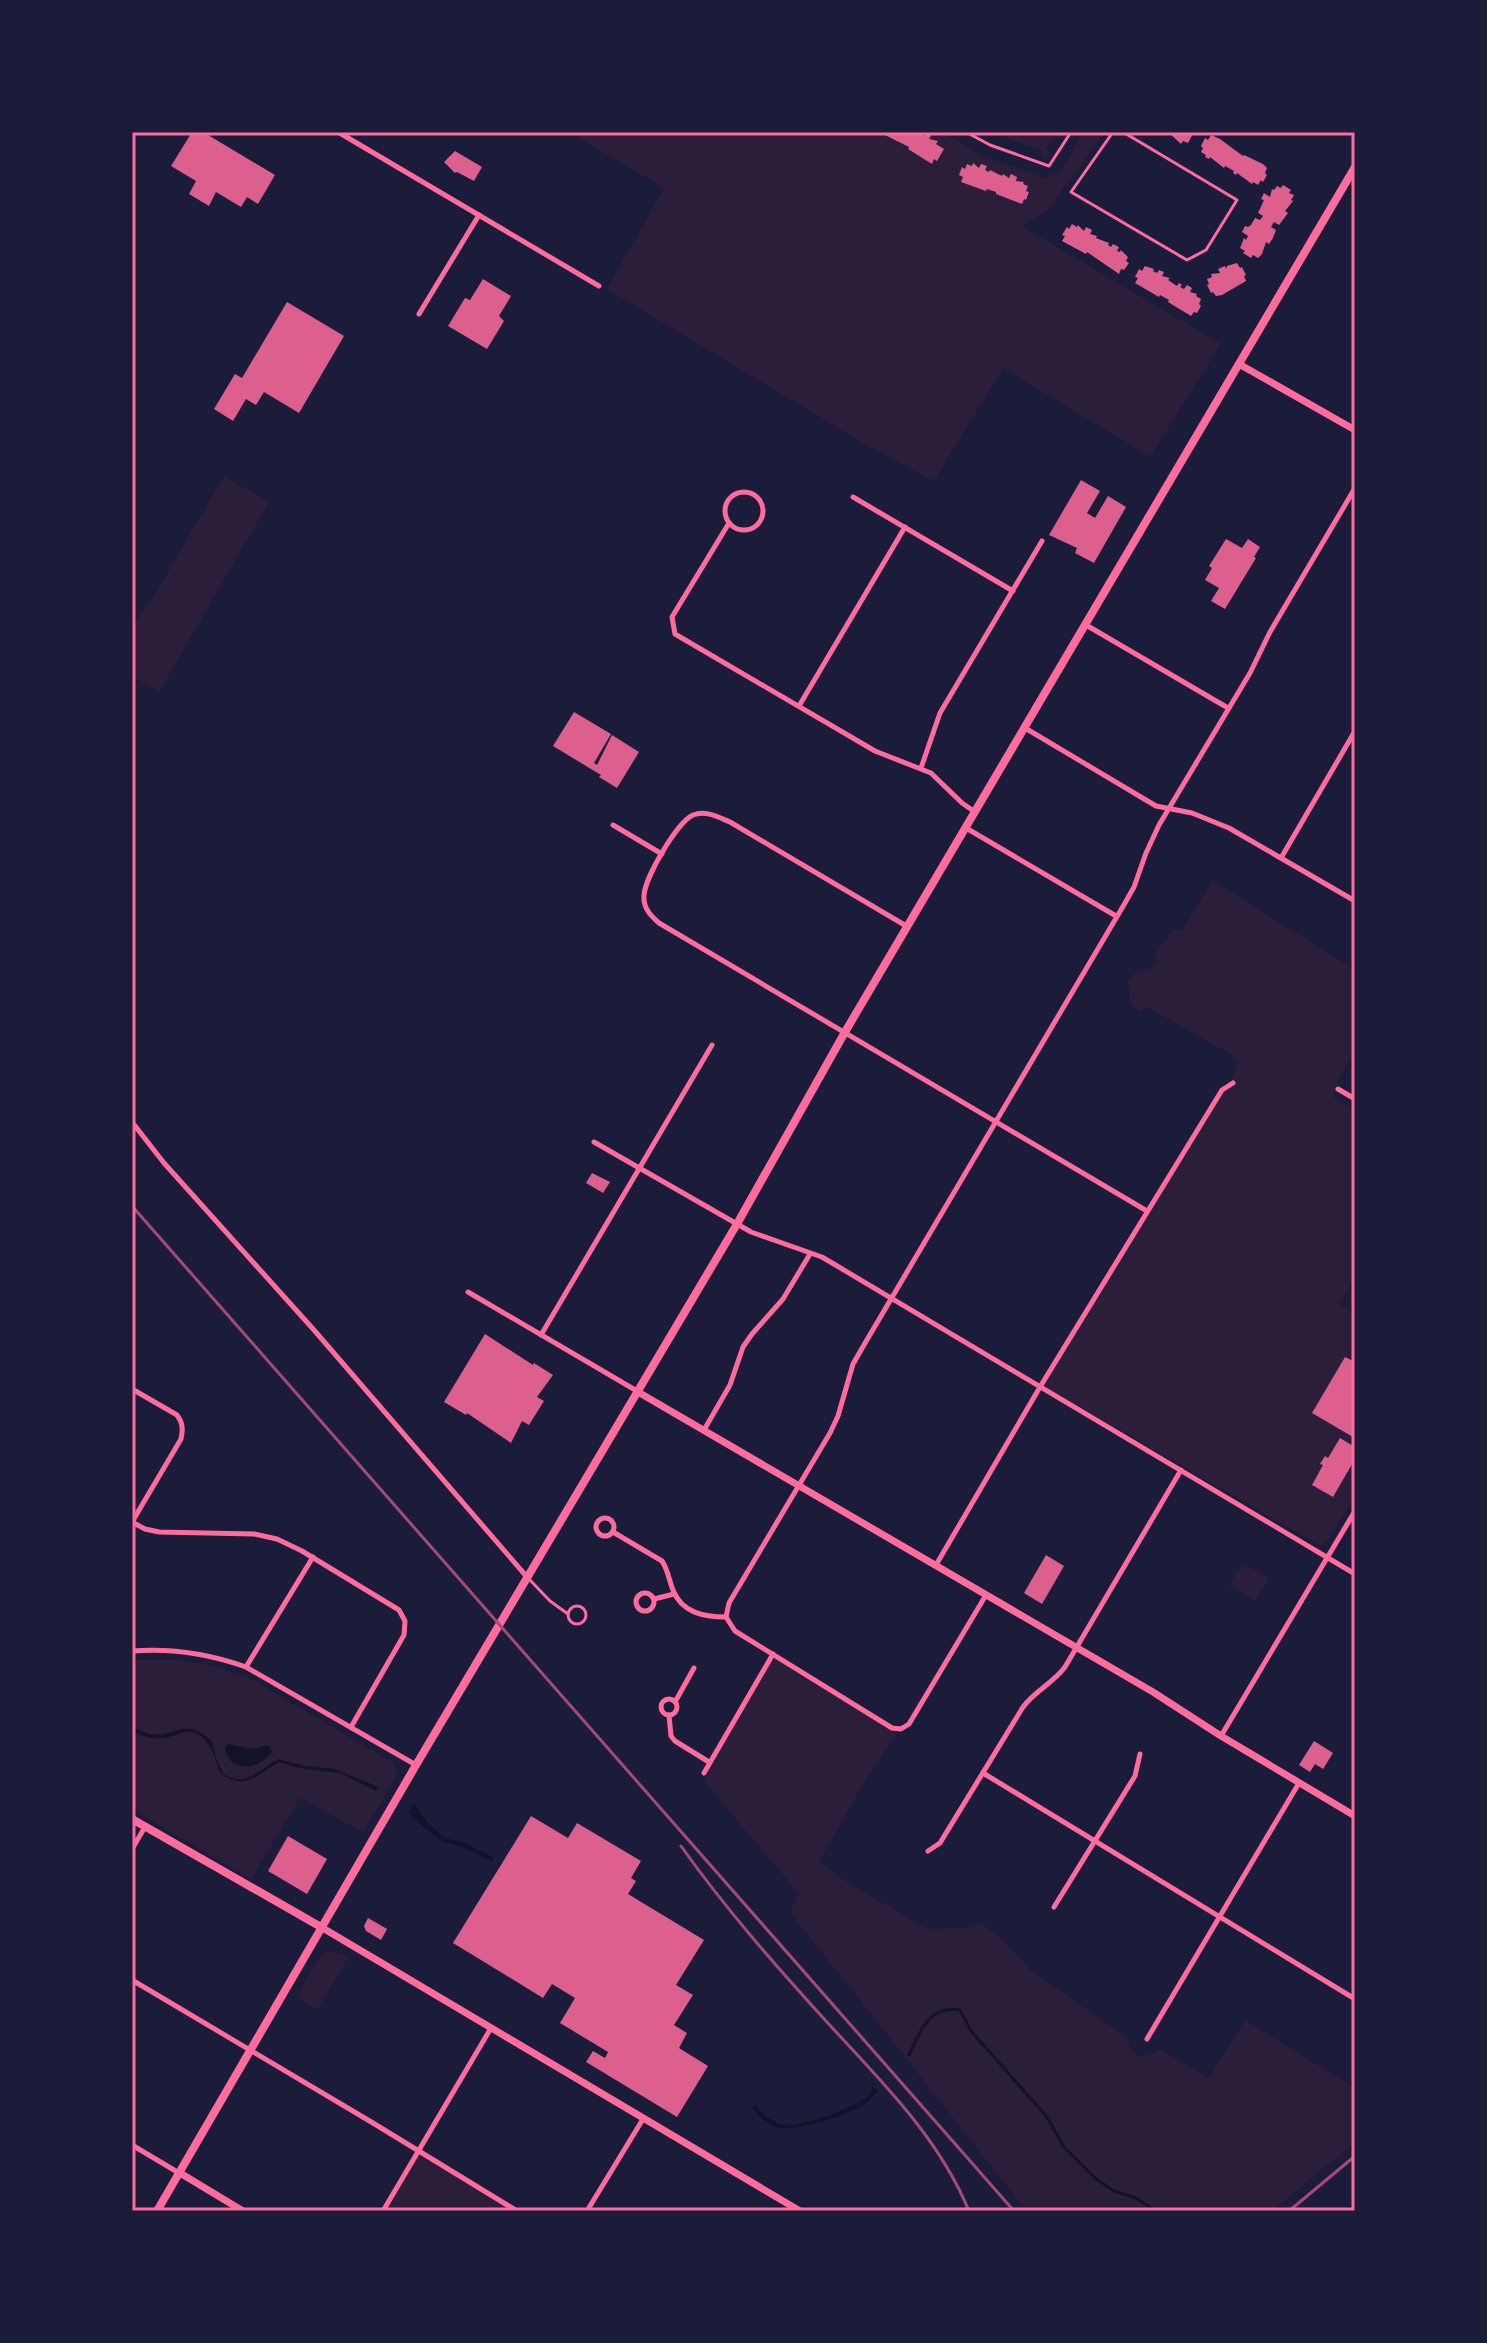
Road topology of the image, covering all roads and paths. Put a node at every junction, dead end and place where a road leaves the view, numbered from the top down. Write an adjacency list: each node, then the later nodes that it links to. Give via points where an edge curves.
1 (338, 132): 7 (street)
2 (966, 132): 3 (lane, via 1049,166)
3 (1071, 132)
4 (1113, 132): 5 (lane, via 1071,192 1187,260 1206,250 1237,200)
5 (1123, 132)
6 (1355, 167): 10 (main road)
7 (479, 215): 8 (street); 9 (street)
8 (599, 286)
9 (419, 314)
10 (1239, 364): 11 (street); 18 (main road)
11 (1355, 430)
12 (1355, 488): 20 (street)
13 (853, 497): 15 (street)
14 (729, 523): 14 (street, via 729,499 747,493 758,499 762,516 755,526 744,530); 19 (street, via 672,617 675,634)
15 (905, 527): 17 (street); 19 (street)
16 (1042, 541): 17 (street)
17 (1013, 591): 23 (street, via 940,713)
18 (1086, 625): 20 (street); 21 (main road)
19 (799, 706): 23 (street, via 875,751)
20 (1228, 708): 24 (street)
21 (1025, 727): 24 (street, via 1156,806); 25 (main road)
22 (1355, 731): 29 (street)
23 (921, 768): 25 (street)
24 (1169, 808): 29 (street, via 1220,824); 31 (street)
25 (975, 812): 27 (main road)
26 (613, 825): 28 (street)
27 (966, 828): 31 (street); 32 (main road)
28 (662, 854): 32 (street, via 690,816 715,815); 33 (street, via 644,896 652,917)
29 (1281, 858): 30 (street)
30 (1355, 901)
31 (1116, 916): 38 (street)
32 (908, 927): 33 (main road)
33 (845, 1032): 38 (street); 43 (main road)
34 (712, 1045): 41 (street)
35 (1233, 1083): 42 (street, via 1222,1090)
36 (1338, 1089): 37 (street)
37 (1355, 1099)
38 (996, 1121): 42 (street); 46 (street)
39 (132, 1122): 61 (street)
40 (594, 1142): 41 (street)
41 (640, 1168): 43 (street); 47 (street)
42 (1147, 1211): 48 (street)
43 (737, 1224): 44 (street); 50 (main road)
44 (810, 1254): 46 (street); 51 (street, via 783,1299 743,1347 730,1385)
45 (468, 1292): 47 (street)
46 (891, 1298): 48 (street); 53 (street, via 853,1364 838,1416)
47 (541, 1335): 50 (street)
48 (1040, 1387): 52 (street); 59 (street)
49 (132, 1389): 55 (street, via 177,1415 183,1431)
50 (638, 1392): 51 (street); 61 (main road)
51 (704, 1430): 53 (street)
52 (1181, 1470): 58 (street); 67 (street)
53 (800, 1485): 59 (street); 66 (street, via 729,1603)
54 (1355, 1511): 58 (street)
55 (132, 1522): 57 (street, via 159,1532 254,1534)
56 (613, 1532): 62 (street, via 662,1561)
57 (313, 1557): 70 (street); 74 (street, via 391,1604 405,1621 404,1635)
58 (1327, 1557): 60 (street); 75 (street)
59 (936, 1565): 63 (street)
60 (1355, 1574)
61 (528, 1577): 65 (lane); 78 (main road)
62 (674, 1594): 64 (street); 66 (street, via 698,1615)
63 (986, 1595): 67 (street); 69 (street, via 909,1724 901,1729 857,1708)
64 (654, 1599)
65 (568, 1614): 65 (lane, via 578,1605 586,1610 580,1624)
66 (726, 1617): 69 (street, via 735,1631)
67 (1076, 1648): 75 (street); 80 (street, via 1059,1676 1023,1707)
68 (132, 1651): 70 (street, via 173,1650)
69 (773, 1654): 77 (street)
70 (246, 1667): 74 (street)
71 (694, 1668): 72 (street)
72 (675, 1702): 73 (street, via 675,1712); 73 (street, via 667,1699 661,1704)
73 (669, 1715): 77 (street, via 674,1740)
74 (351, 1727): 78 (street)
75 (1221, 1736): 81 (street)
76 (1140, 1754): 85 (street, via 1135,1776)
77 (709, 1762): 79 (street)
78 (416, 1765): 90 (main road)
79 (704, 1773)
80 (983, 1773): 85 (street); 87 (street, via 940,1843)
81 (1299, 1783): 82 (street); 89 (street)
82 (1355, 1815)
83 (132, 1819): 84 (main road)
84 (145, 1827): 86 (street); 90 (main road)
85 (1096, 1840): 88 (street); 89 (street)
86 (132, 1849)
87 (928, 1851)
88 (1054, 1907)
89 (1220, 1916): 92 (street); 94 (street)
90 (321, 1927): 93 (street); 95 (main road)
91 (132, 1980): 95 (street)
92 (1355, 1999)
93 (491, 2028): 96 (street); 98 (street)
94 (1147, 2039)
95 (251, 2050): 98 (street); 99 (main road)
96 (643, 2119): 104 (street); 105 (street)
97 (132, 2145): 99 (street)
98 (418, 2151): 102 (street); 103 (street)
99 (180, 2173): 100 (main road); 101 (street)
100 (157, 2211)
101 (243, 2211)
102 (383, 2211)
103 (517, 2211)
104 (587, 2211)
105 (800, 2211)

